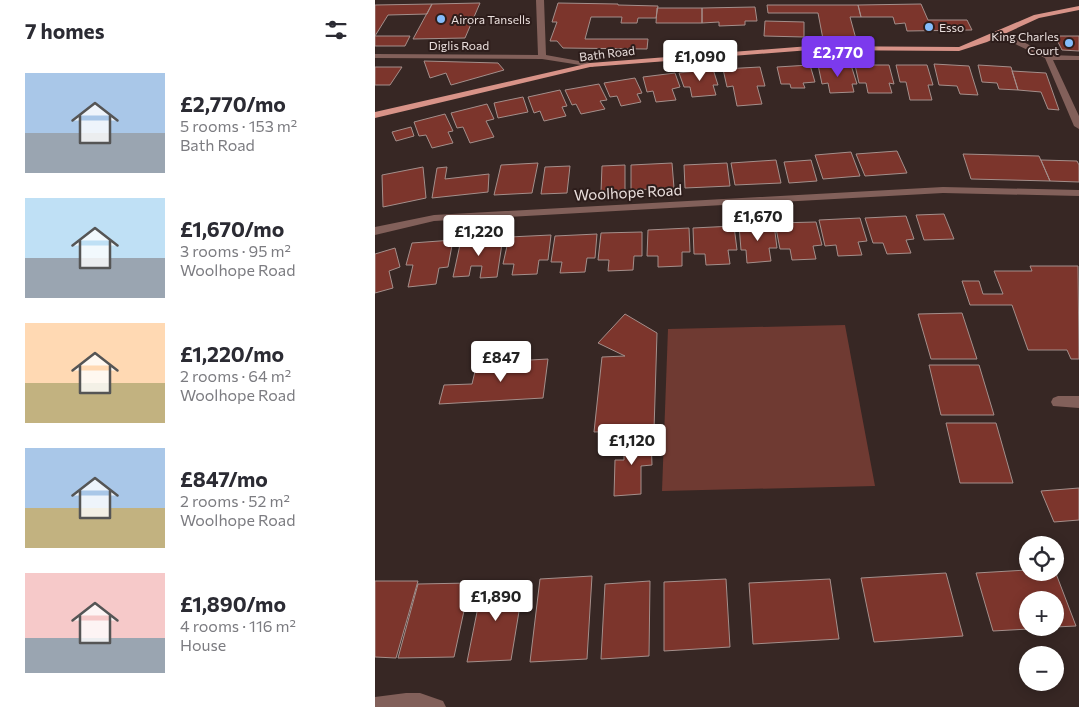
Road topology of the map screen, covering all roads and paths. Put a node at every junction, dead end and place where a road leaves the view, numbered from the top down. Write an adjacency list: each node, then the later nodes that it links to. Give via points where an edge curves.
1 (540, 0): 5 (street)
2 (1079, 8): 3 (main road, Bath Road, via 1024,22)
3 (1001, 34): 6 (street); 8 (main road, Bath Road, via 959,49 810,48)
4 (375, 56): 5 (street, Diglis Road)
5 (542, 57): 8 (street, Diglis Road)
6 (1048, 57): 7 (street); 10 (street)
7 (1079, 58)
8 (590, 65): 9 (main road, Bath Road)
9 (375, 115)
10 (1079, 126)
11 (1079, 193): 12 (street, Woolhope Road, via 943,190 434,218)
12 (375, 231)
13 (1058, 402): 14 (street)
14 (1079, 402)
15 (375, 706): 16 (street, via 421,700)
16 (437, 707)

